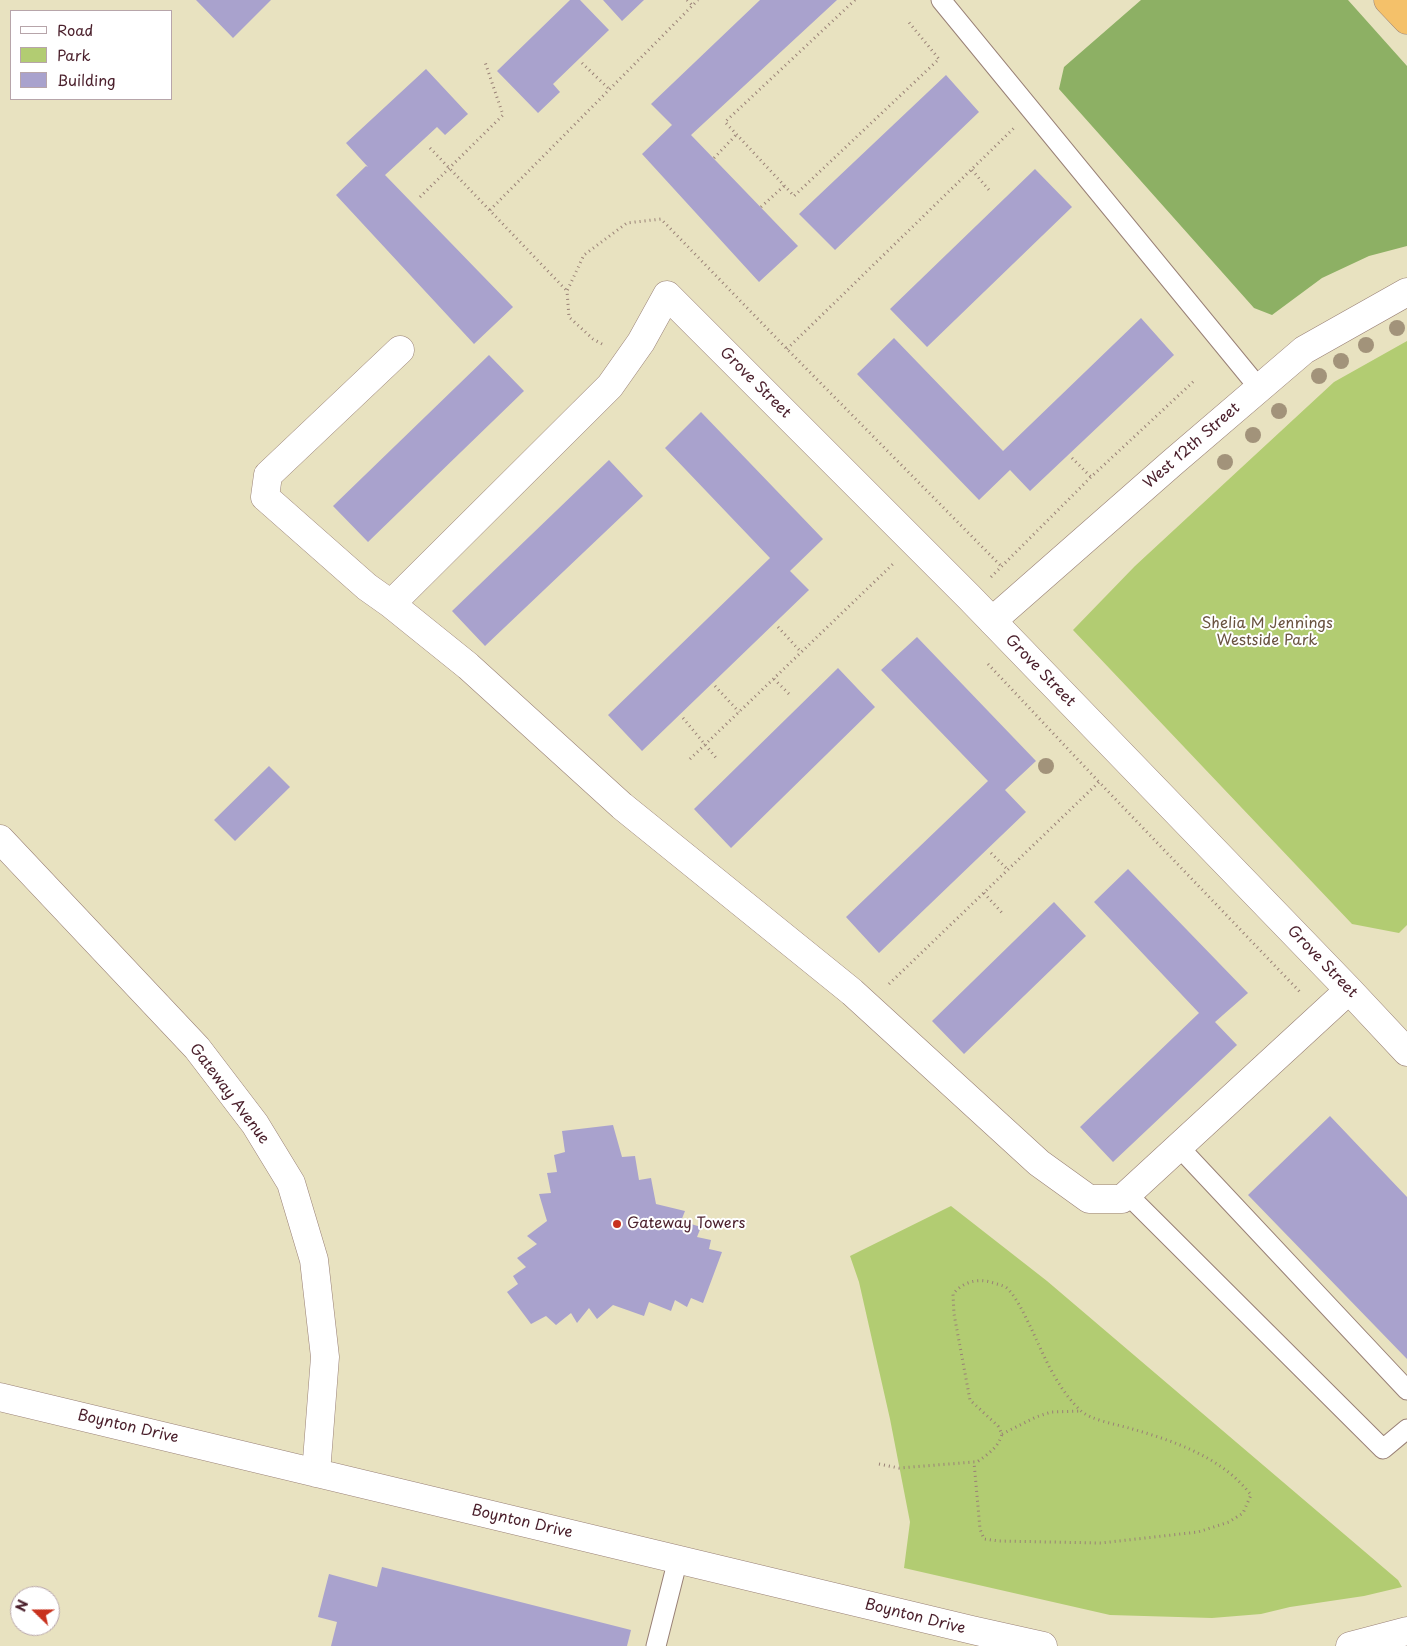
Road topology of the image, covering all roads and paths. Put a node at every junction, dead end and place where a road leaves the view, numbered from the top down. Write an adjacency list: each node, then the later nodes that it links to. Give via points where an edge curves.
1 (687, 0): 6 (path)
2 (698, 0): 6 (path)
3 (855, 0): 13 (path, via 725,122)
4 (941, 0): 29 (lane)
5 (1388, 0): 8 (highway)
6 (692, 6): 11 (path)
7 (907, 20): 18 (path, via 939,59 794,196)
8 (1407, 20)
9 (485, 62): 16 (path, via 503,115)
10 (582, 63): 11 (path)
11 (609, 89): 22 (path)
12 (1016, 125): 17 (path)
13 (736, 135): 15 (path); 18 (path)
14 (430, 148): 16 (path)
15 (714, 158)
16 (450, 168): 20 (path); 22 (path)
17 (972, 170): 19 (path); 26 (path)
18 (784, 186): 21 (path)
19 (989, 190)
20 (420, 196)
21 (761, 207)
22 (490, 210): 23 (path)
23 (567, 291): 25 (path, via 569,317); 26 (path, via 584,256 627,223 662,219)
24 (1407, 292): 29 (street, West 12th Street, via 1304,350)
25 (606, 347)
26 (787, 349): 33 (path)
27 (400, 350): 35 (street, via 268,475 265,497 367,587)
28 (1194, 381): 31 (path)
29 (1259, 388): 36 (street, West 12th Street)
30 (1072, 458): 31 (path)
31 (1091, 477): 33 (path)
32 (894, 563): 38 (path)
33 (1002, 567): 34 (path)
34 (970, 598): 35 (street, Grove Street, via 667,295 641,342 610,386); 36 (street, Grove Street)
35 (391, 604): 59 (street, via 468,666 622,806 852,992 1039,1163 1089,1199 1122,1199)
36 (992, 622): 55 (street, Grove Street)
37 (778, 627): 38 (path)
38 (801, 652): 40 (path)
39 (987, 662): 48 (path)
40 (774, 679): 42 (path); 43 (path)
41 (715, 686): 43 (path)
42 (790, 695)
43 (739, 712): 45 (path)
44 (683, 718): 45 (path)
45 (705, 744): 46 (path); 47 (path)
46 (690, 759)
47 (717, 759)
48 (1099, 782): 51 (path); 56 (path)
49 (0, 840): 67 (street, Gateway Avenue, via 197,1048 255,1124 291,1183 314,1260 325,1357)
50 (991, 853): 51 (path)
51 (1008, 870): 52 (path)
52 (984, 893): 53 (path); 54 (path)
53 (1004, 915)
54 (883, 990)
55 (1349, 990): 56 (street); 57 (street, Grove Street)
56 (1322, 1016): 58 (street)
57 (1407, 1052)
58 (1179, 1147): 59 (street); 60 (lane)
59 (1127, 1194): 63 (lane, via 1383,1449)
60 (1407, 1390)
61 (0, 1397): 67 (street, Boynton Drive)
62 (1081, 1411): 64 (path, via 1036,1416); 64 (path, via 1066,1394 1019,1303 1006,1287 984,1280 968,1282 953,1294 970,1400 998,1426); 65 (path, via 1158,1436 1217,1462 1251,1495 1242,1513 1229,1522 1198,1532 1101,1543 984,1539 980,1529)
63 (1407, 1429)
64 (1002, 1434): 65 (path, via 994,1449)
65 (974, 1462): 66 (path, via 899,1468)
66 (879, 1464)
67 (316, 1473): 68 (street, Boynton Drive)
68 (678, 1559): 71 (lane); 72 (street, Boynton Drive)
69 (1407, 1631): 70 (street)
70 (1357, 1645)
71 (656, 1646)
72 (1043, 1646)

